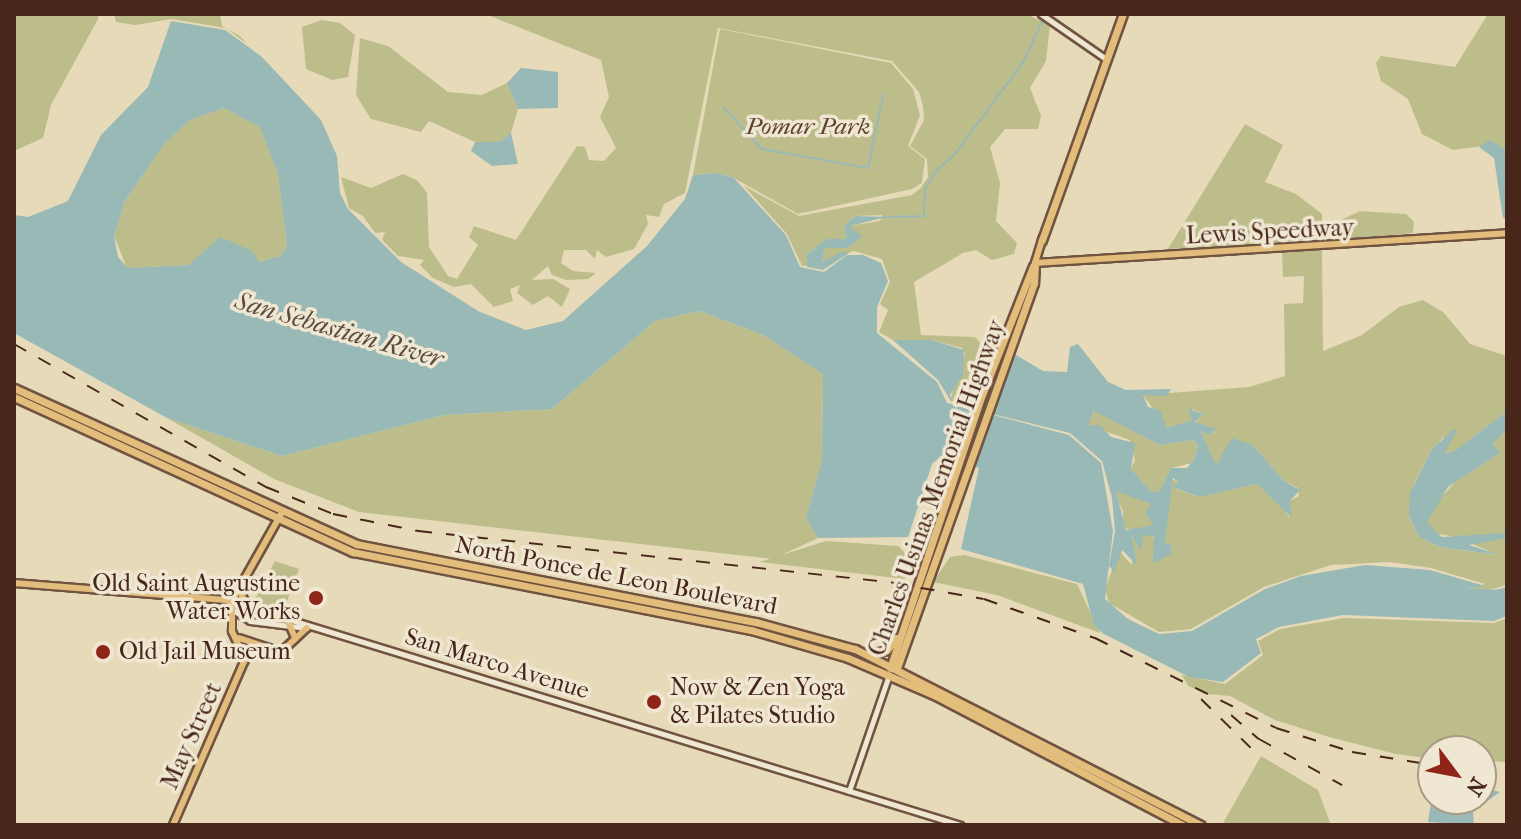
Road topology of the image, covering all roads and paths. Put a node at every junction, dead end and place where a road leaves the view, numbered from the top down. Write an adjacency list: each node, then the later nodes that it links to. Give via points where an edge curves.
1 (1041, 14): 3 (main road)
2 (1123, 14): 3 (highway, Charles Usinas Memorial Highway)
3 (1106, 59): 5 (highway, Charles Usinas Memorial Highway)
4 (1507, 233): 6 (main road, Lewis Speedway)
5 (1042, 240): 6 (main road, Charles Usinas Memorial Highway)
6 (1035, 263): 9 (highway, Charles Usinas Memorial Highway, via 982,395); 9 (highway, Charles Usinas Memorial Highway, via 1034,283)
7 (14, 388): 10 (highway, North Ponce de Leon Boulevard)
8 (14, 397): 10 (highway, North Ponce de Leon Boulevard)
9 (960, 470): 16 (highway, Charles Usinas Memorial Highway); 24 (highway, Charles Usinas Memorial Highway)
10 (279, 517): 11 (main road); 22 (highway, North Ponce de Leon Boulevard, via 398,555 772,625); 25 (highway, North Ponce de Leon Boulevard, via 383,560 751,630)
11 (246, 580): 13 (main road, via 242,599); 14 (main road)
12 (14, 583): 14 (main road, via 215,600)
13 (251, 608): 14 (main road); 15 (main road, San Marco Avenue)
14 (233, 610): 18 (main road, via 250,621); 19 (main road, May Street)
15 (287, 619): 17 (main road, San Marco Avenue); 18 (main road)
16 (902, 625): 22 (highway, via 887,650); 24 (highway, Charles Usinas Memorial Highway)
17 (309, 627): 18 (main road); 20 (main road); 26 (main road, San Marco Avenue)
18 (295, 628): 20 (main road)
19 (236, 636): 21 (main road); 23 (main road, May Street)
20 (295, 638): 21 (main road, May Street, via 284,652)
21 (261, 647): 23 (main road, May Street, via 251,650)
22 (866, 654): 24 (highway, North Ponce de Leon Boulevard)
23 (244, 662): 27 (main road, May Street)
24 (894, 666): 25 (highway, Charles Usinas Memorial Highway); 30 (highway, North Ponce de Leon Boulevard)
25 (889, 674): 26 (main road); 29 (highway, North Ponce de Leon Boulevard)
26 (849, 791): 28 (main road, San Marco Avenue)
27 (173, 825)
28 (960, 825)
29 (1183, 825)
30 (1201, 825)

